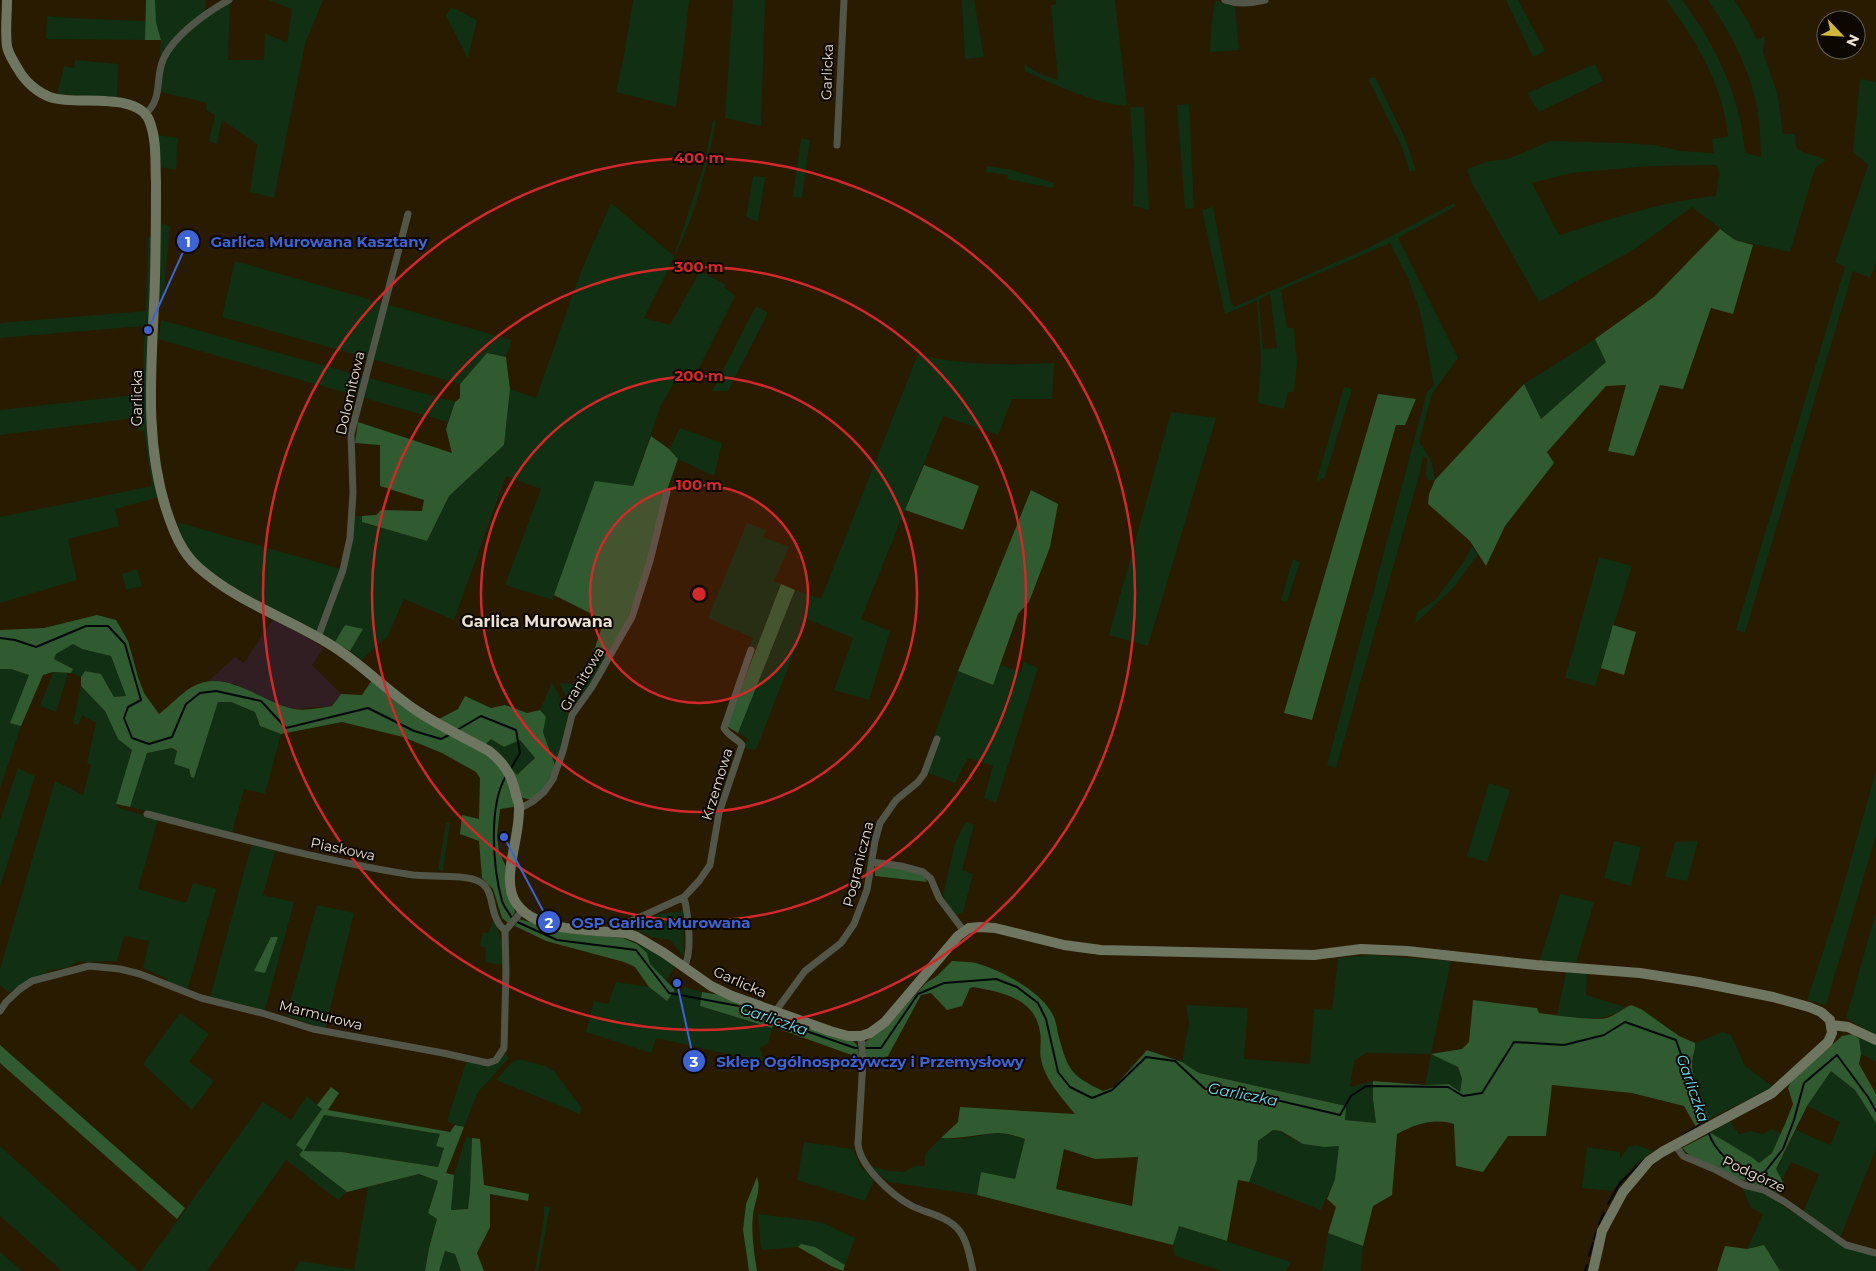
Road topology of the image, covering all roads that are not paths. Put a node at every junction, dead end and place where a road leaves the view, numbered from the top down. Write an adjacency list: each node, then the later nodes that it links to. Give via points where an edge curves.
1 (8, 0): 6 (street, via 7,49 29,84 55,99 127,104)
2 (229, 0): 6 (street, via 208,13 170,48 163,59 155,103)
3 (844, 0): 7 (street, Garlicka)
4 (1225, 0): 5 (street, via 1235,4)
5 (1265, 0)
6 (145, 114): 10 (street, Garlicka, via 153,134 156,224 150,427 153,456 170,520 187,556 209,576)
7 (837, 145)
8 (408, 214): 10 (street, Dolomitowa, via 351,434 350,538 343,570)
9 (667, 492): 13 (street, Granitowa, via 632,617 572,715 564,751 553,779 544,792)
10 (318, 637): 13 (street, Garlicka, via 416,710 489,751 509,772)
11 (751, 650): 16 (street, Krzemowa, via 724,728 727,734 739,740 741,752 720,813 710,865)
12 (937, 739): 15 (street, Pograniczna, via 924,774 896,800 883,818)
13 (520, 809): 17 (street, via 509,878)
14 (147, 814): 18 (street, Piaskowa, via 325,859 426,877 476,880 488,890 497,922)
15 (872, 862): 19 (street, via 924,872); 23 (street, Pograniczna, via 867,890 854,924 840,942 801,975)
16 (684, 898): 20 (street, Krzemowa); 21 (street, via 688,959)
17 (519, 913): 18 (street); 20 (street, Garlicka, via 550,924)
18 (507, 928): 22 (street, Marmurowa, via 504,1048 496,1060 488,1063 313,1029 201,998 120,969 89,966 32,981)
19 (964, 931): 24 (street, via 969,928 995,928 1064,945 1101,950 1314,955 1361,949 1640,973 1791,1002 1822,1012); 26 (street)
20 (607, 932): 21 (street, Garlicka, via 637,937)
21 (684, 967): 23 (street, Garlicka, via 719,990)
22 (0, 1011)
23 (778, 1016): 26 (street, Garlicka, via 848,1036)
24 (1832, 1025): 25 (street, via 1848,1027); 27 (street, via 1828,1042 1772,1093)
25 (1876, 1040)
26 (862, 1044): 29 (street, via 858,1144 861,1156 873,1174 898,1197 958,1229)
27 (1676, 1145): 28 (street, Podgórze, via 1683,1156 1785,1202 1846,1245); 30 (street, via 1649,1161 1623,1192 1602,1231)
28 (1876, 1253)
29 (973, 1271)
30 (1593, 1271)

